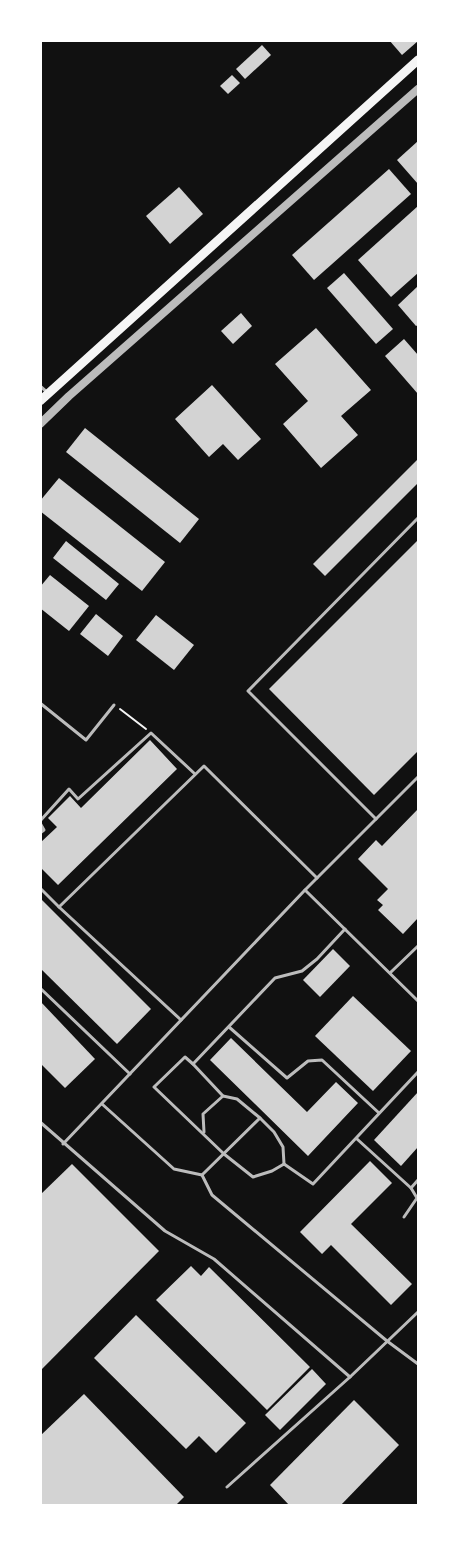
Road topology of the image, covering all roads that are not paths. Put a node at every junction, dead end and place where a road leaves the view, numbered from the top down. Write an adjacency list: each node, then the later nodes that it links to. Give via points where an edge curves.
1 (418, 60): 4 (main road)
2 (418, 89): 5 (street)
3 (40, 386): 4 (lane)
4 (44, 397)
5 (40, 424)
6 (418, 518): 11 (lane, via 248,691)
7 (40, 704): 8 (lane, via 86,740)
8 (114, 705)
9 (195, 774): 12 (lane, via 151,733 78,799 69,789); 14 (lane, via 204,766); 17 (lane)
10 (418, 777): 11 (lane)
11 (376, 819): 14 (lane)
12 (40, 822): 13 (lane, via 44,830)
13 (40, 833)
14 (317, 878): 16 (lane)
15 (40, 888): 17 (lane)
16 (304, 891): 18 (lane); 23 (lane)
17 (59, 907): 23 (lane)
18 (345, 929): 20 (lane); 24 (lane, via 302,971 275,978)
19 (418, 946): 20 (lane)
20 (391, 972): 22 (lane)
21 (40, 988): 27 (lane)
22 (418, 1001)
23 (181, 1020): 27 (lane)
24 (229, 1027): 25 (lane); 30 (lane, via 287,1078 308,1061 322,1060)
25 (193, 1064): 28 (lane); 33 (lane, via 185,1057 154,1087)
26 (418, 1072): 30 (lane)
27 (130, 1074): 29 (lane)
28 (223, 1096): 31 (lane, via 237,1099); 33 (lane, via 204,1114)
29 (102, 1104): 35 (lane); 38 (lane, via 174,1169)
30 (379, 1113): 34 (lane)
31 (260, 1118): 36 (lane); 37 (lane, via 283,1147)
32 (40, 1122): 35 (lane)
33 (204, 1134): 36 (lane)
34 (357, 1138): 37 (lane, via 313,1184); 40 (lane)
35 (63, 1144): 45 (lane, via 165,1230 214,1259)
36 (224, 1154): 37 (lane, via 253,1177); 38 (lane)
37 (284, 1164)
38 (202, 1175): 43 (lane, via 212,1195)
39 (418, 1180): 40 (lane)
40 (411, 1188): 41 (lane, via 417,1198)
41 (404, 1217)
42 (418, 1312): 43 (lane)
43 (387, 1341): 44 (lane); 45 (lane)
44 (418, 1364)
45 (350, 1377): 46 (lane)
46 (227, 1486)

